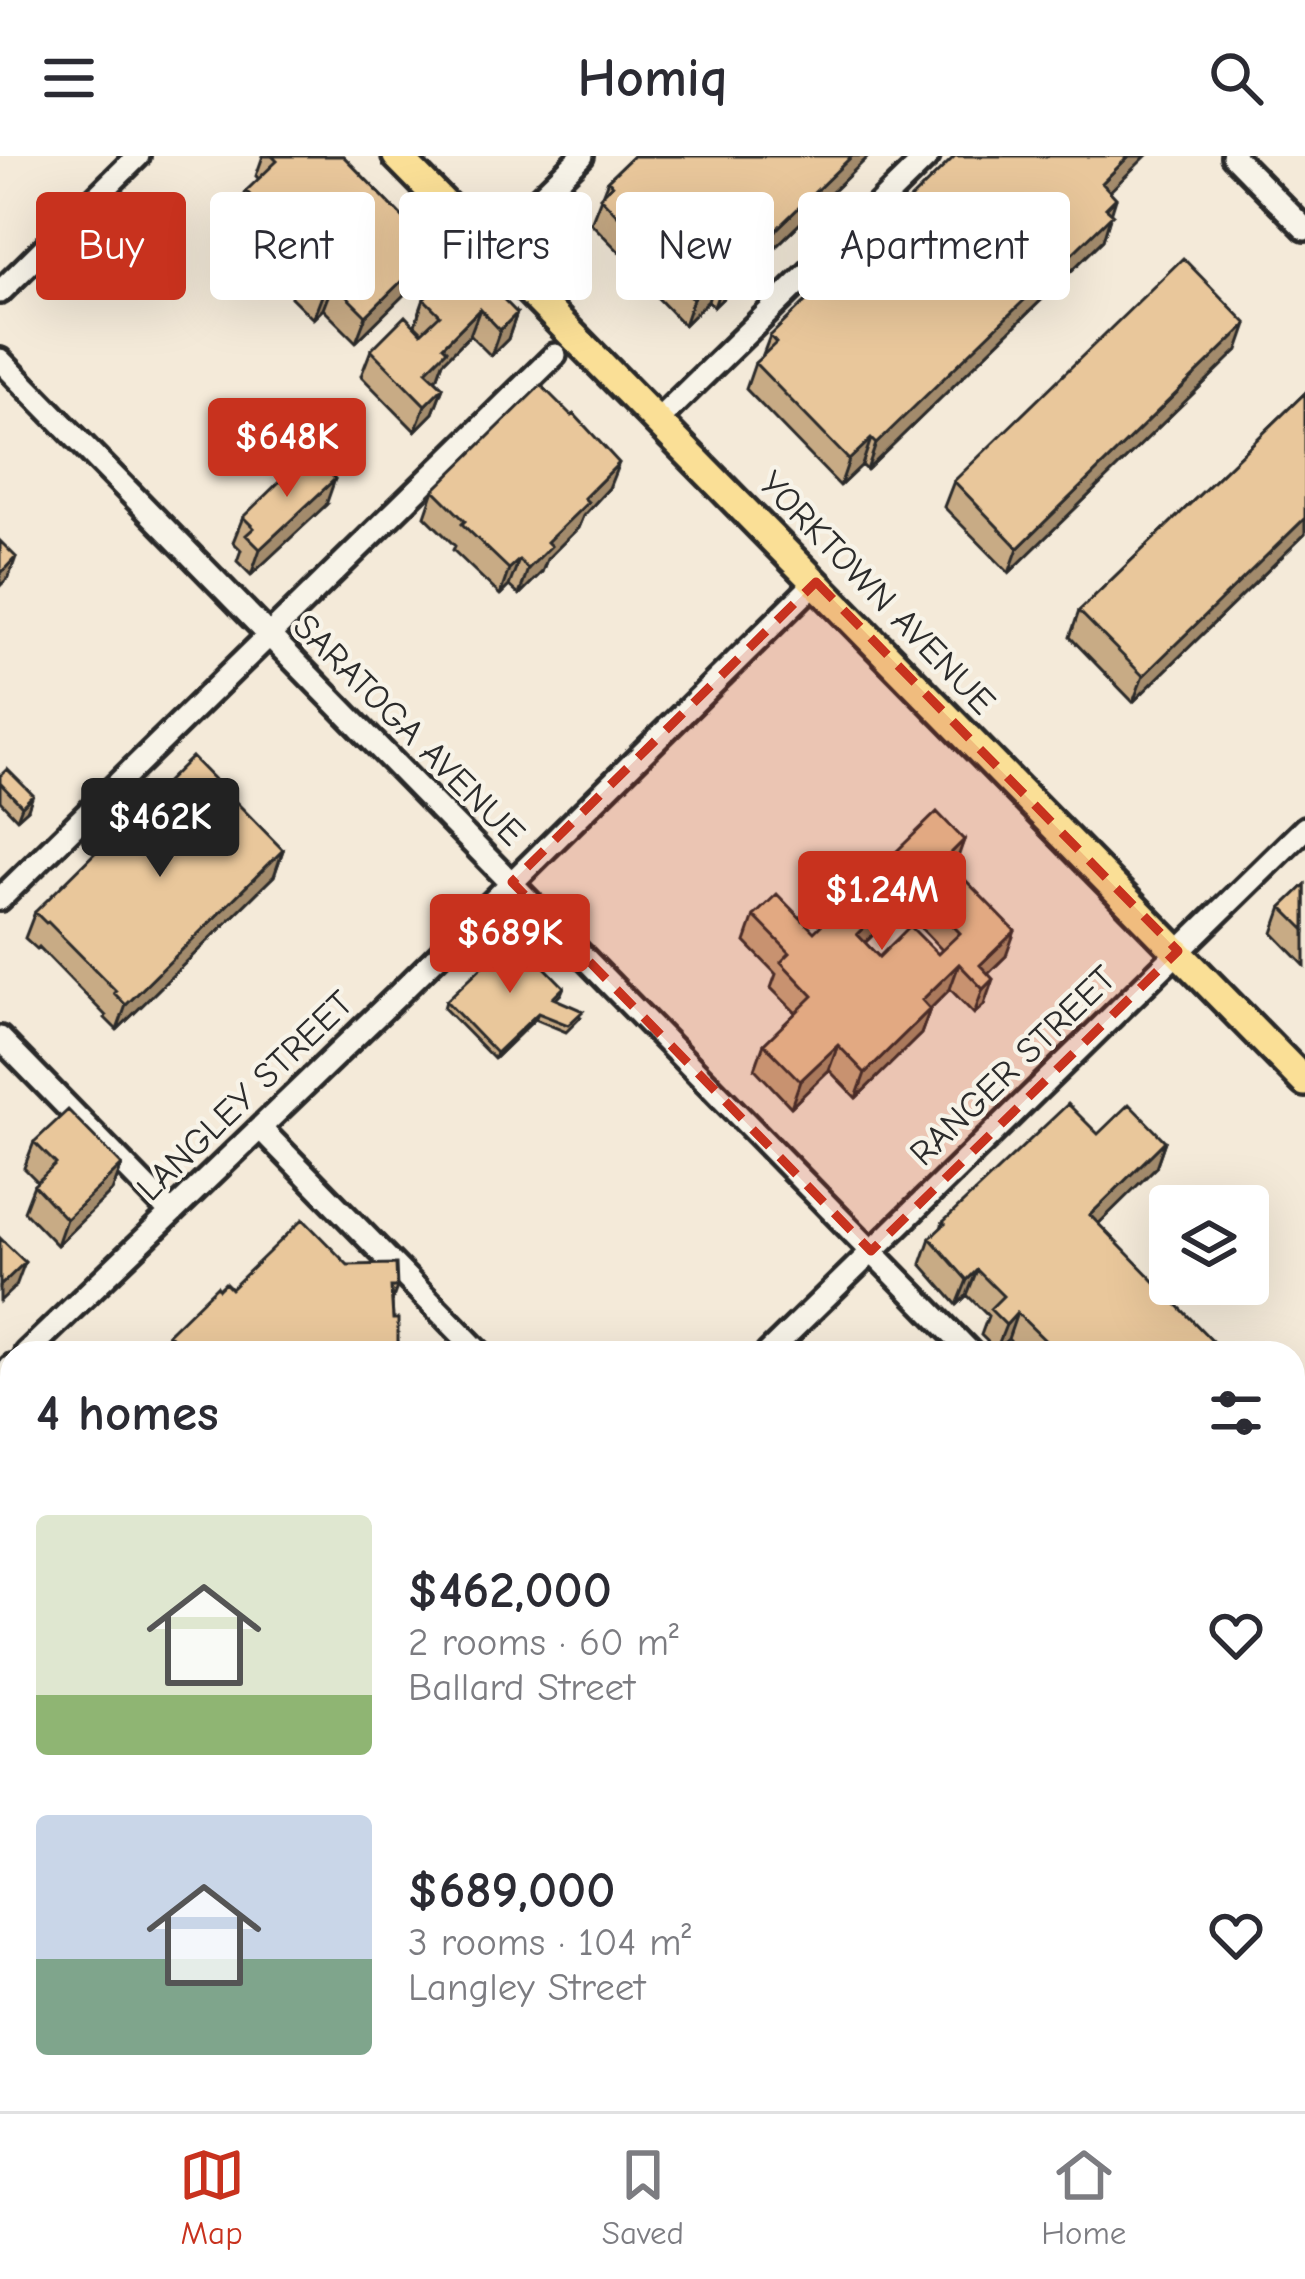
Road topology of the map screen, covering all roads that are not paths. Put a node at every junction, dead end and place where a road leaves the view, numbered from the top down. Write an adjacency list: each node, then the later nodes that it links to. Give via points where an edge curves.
1 (138, 156): 9 (street)
2 (398, 156): 6 (main road, YORKTOWN AVENUE)
3 (582, 156): 7 (street)
4 (928, 156): 13 (street)
5 (1233, 156): 8 (street)
6 (433, 192)
7 (545, 192)
8 (1305, 229)
9 (0, 292)
10 (539, 300): 13 (main road, YORKTOWN AVENUE)
11 (555, 355): 15 (street)
12 (0, 359): 15 (street, SARATOGA AVENUE)
13 (658, 421): 14 (main road, YORKTOWN AVENUE)
14 (816, 582): 17 (street, LANGLEY STREET); 19 (main road, YORKTOWN AVENUE)
15 (269, 635): 17 (street, SARATOGA AVENUE); 18 (street)
16 (1305, 828): 19 (street, RANGER STREET)
17 (512, 882): 22 (street, LANGLEY STREET); 24 (street, SARATOGA AVENUE)
18 (0, 899)
19 (1178, 952): 21 (main road, YORKTOWN AVENUE); 24 (street, RANGER STREET)
20 (0, 1038): 23 (street)
21 (1305, 1082)
22 (260, 1128): 23 (street, LANGLEY STREET); 26 (street)
23 (171, 1213): 25 (street, LANGLEY STREET)
24 (872, 1251): 27 (street, RANGER STREET); 28 (street, SARATOGA AVENUE)
25 (38, 1341)
26 (468, 1341)
27 (780, 1341)
28 (958, 1341)

